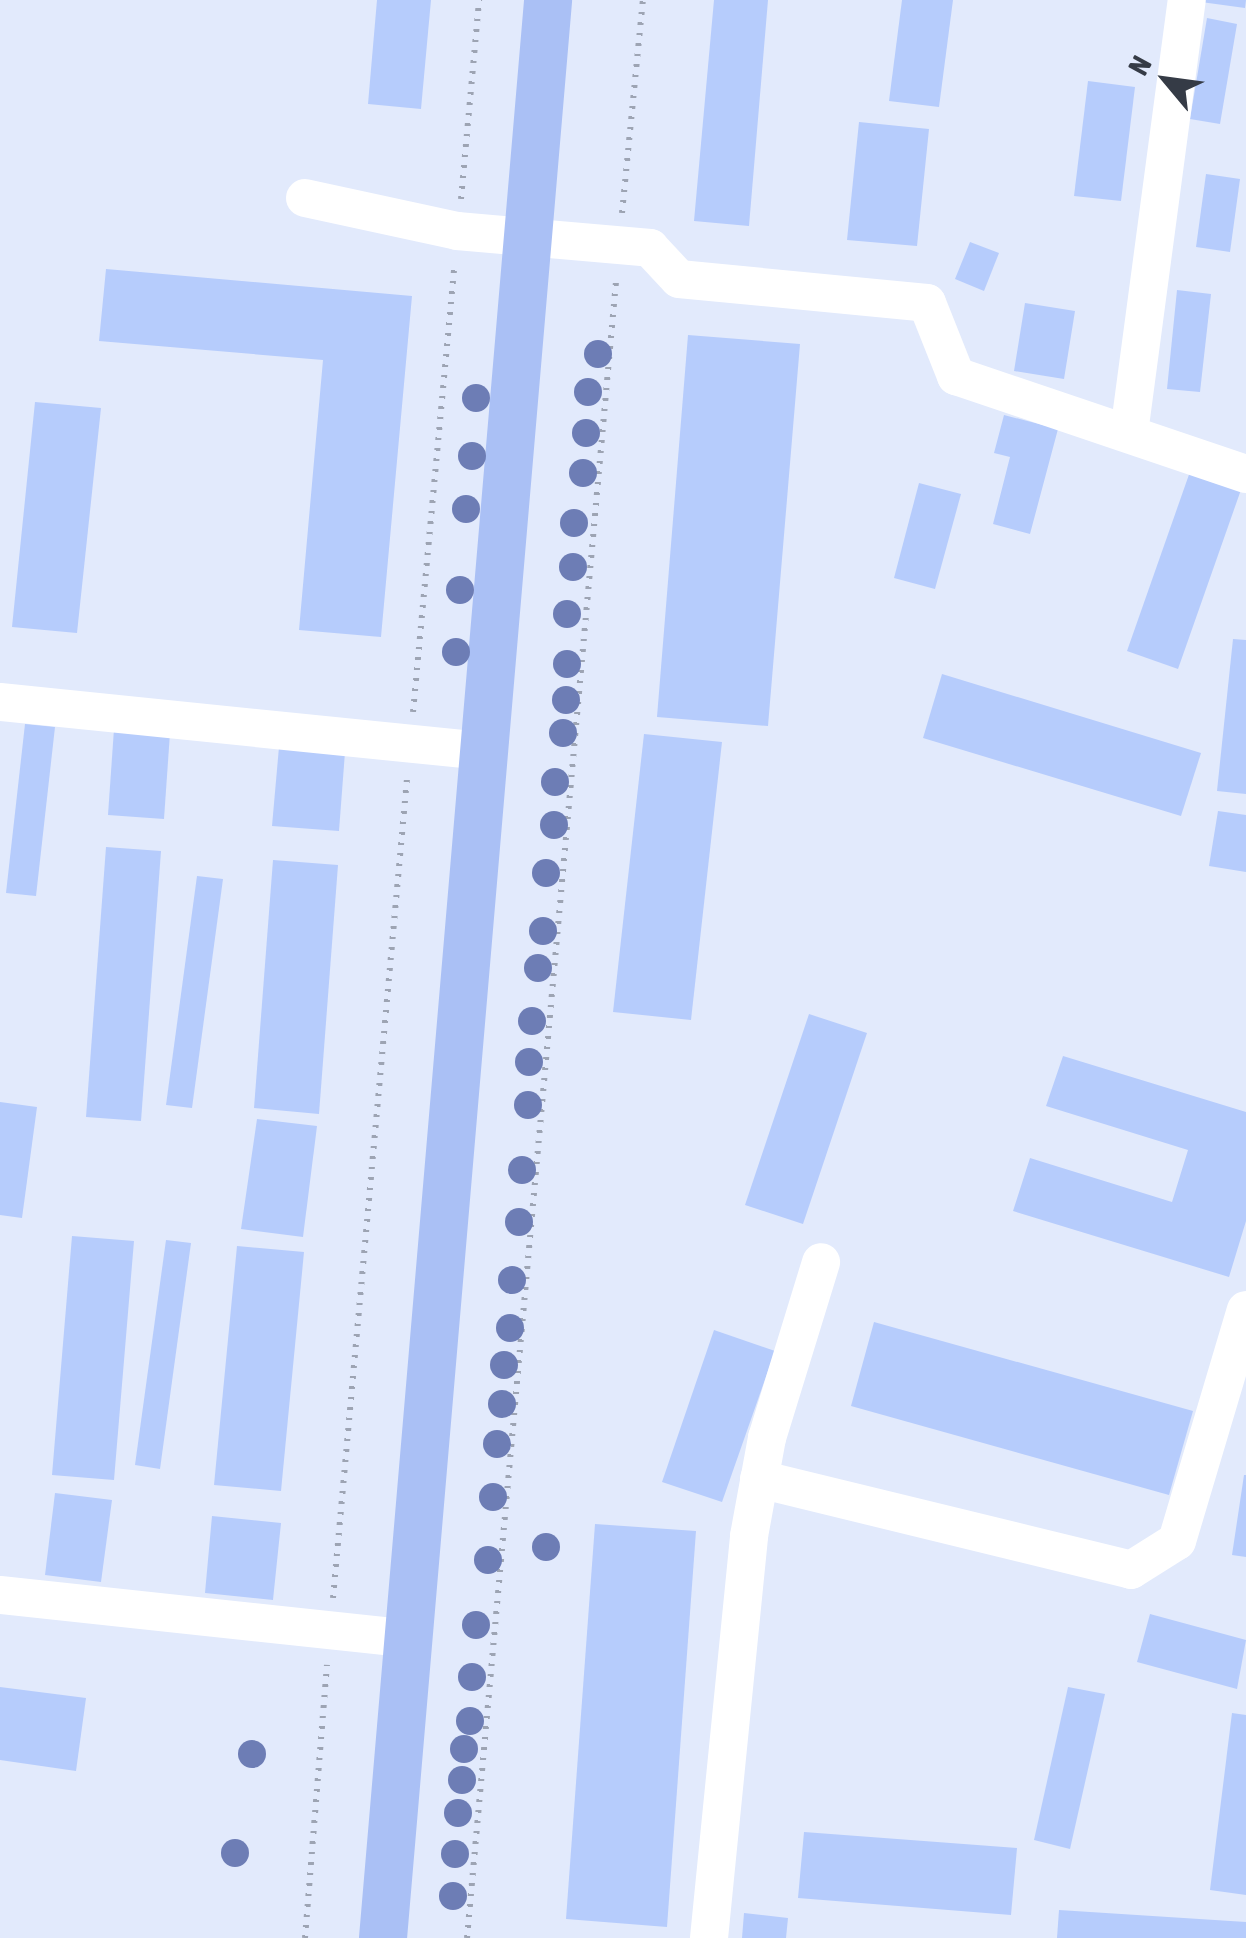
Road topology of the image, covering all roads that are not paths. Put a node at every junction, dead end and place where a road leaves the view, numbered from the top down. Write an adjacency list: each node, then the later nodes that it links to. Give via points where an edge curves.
1 (548, 0): 4 (main road)
2 (1187, 0): 5 (street)
3 (305, 198): 4 (street, via 458,231)
4 (528, 236): 5 (street, via 650,248 679,279 927,303 956,376); 8 (main road)
5 (1128, 433): 6 (street)
6 (1246, 474)
7 (0, 702): 8 (street)
8 (485, 751): 14 (main road)
9 (822, 1262): 12 (street)
10 (1246, 1310): 11 (street)
11 (1237, 1382): 12 (street, via 1178,1540 1132,1570)
12 (760, 1479): 16 (street, via 734,1640)
13 (0, 1595): 14 (street)
14 (409, 1640): 15 (main road)
15 (383, 1938)
16 (709, 1938)

